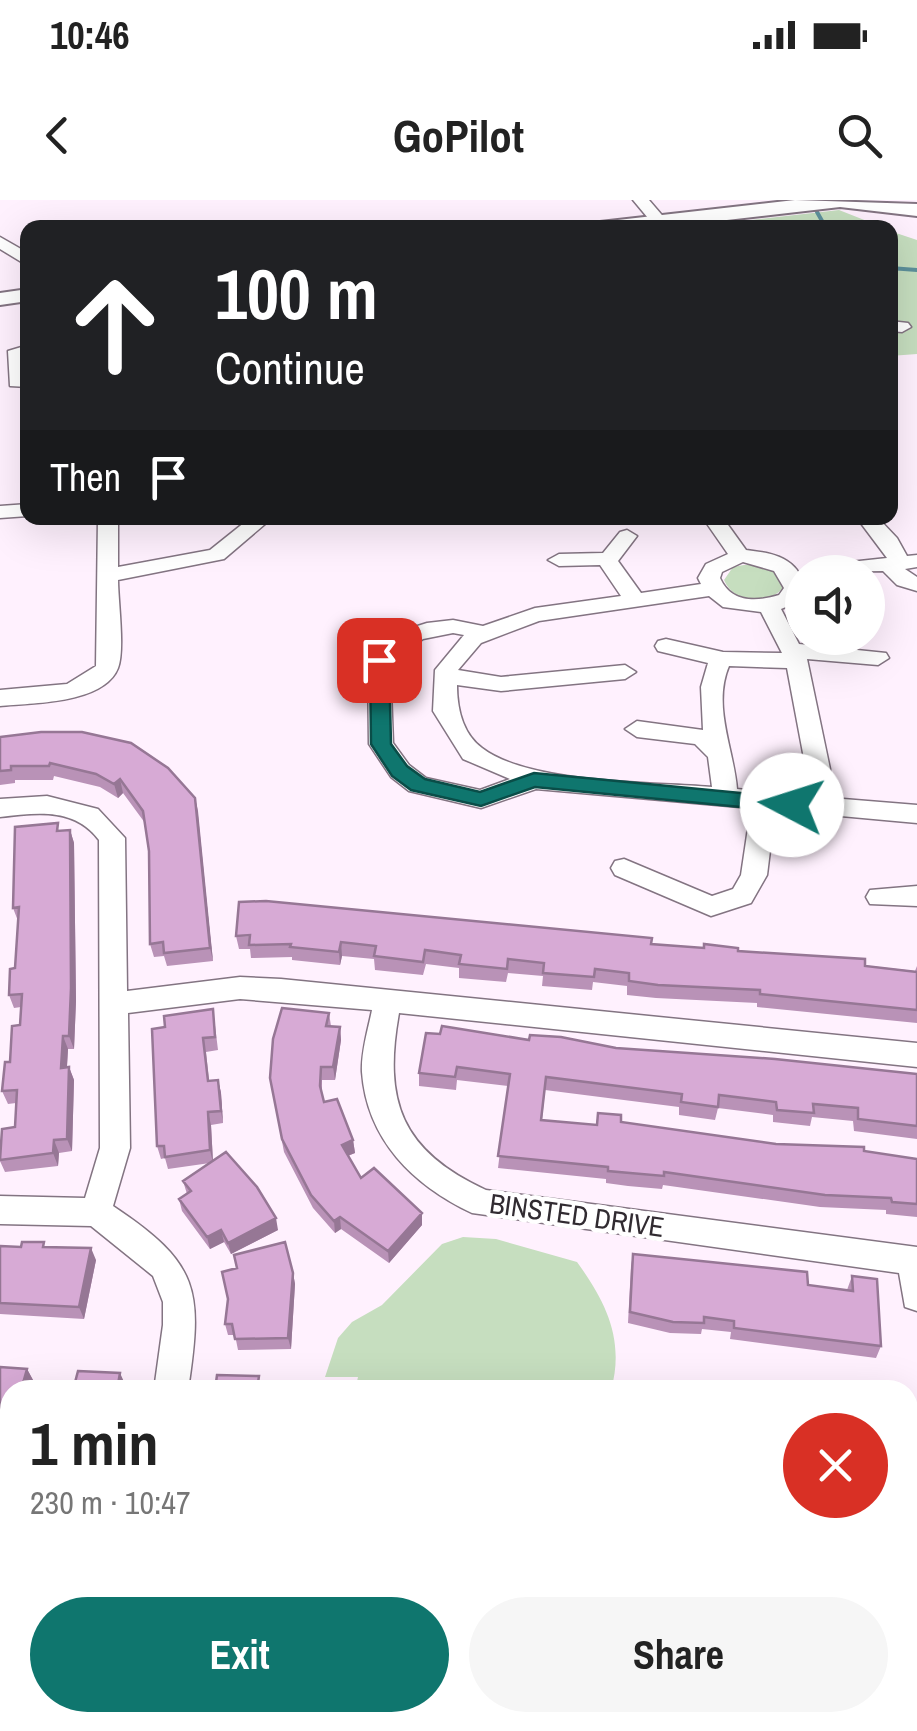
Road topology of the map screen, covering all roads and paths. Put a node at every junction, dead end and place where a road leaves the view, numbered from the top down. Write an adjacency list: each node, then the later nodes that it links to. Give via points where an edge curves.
1 (641, 200): 4 (street)
2 (843, 200): 3 (main road); 5 (main road)
3 (917, 210)
4 (659, 220)
5 (722, 220)
6 (20, 351): 7 (street, via 14,371)
7 (20, 382)
8 (108, 525): 18 (street)
9 (253, 525): 18 (street, via 217,555)
10 (718, 525): 13 (street)
11 (874, 525): 16 (street)
12 (627, 536): 14 (street)
13 (740, 556): 17 (street); 20 (street, via 713,568)
14 (606, 559): 15 (street); 21 (street)
15 (558, 560)
16 (901, 562): 19 (street, via 904,580)
17 (785, 566)
18 (110, 575): 31 (street, via 103,674 73,690)
19 (917, 585)
20 (712, 589): 21 (street); 23 (street, via 736,604)
21 (634, 600): 24 (street, via 536,615)
22 (785, 600): 23 (street)
23 (768, 606): 26 (street)
24 (484, 634): 30 (street, via 473,638); 34 (street, via 462,626 414,631 379,660 381,744 418,785 481,799)
25 (666, 646): 27 (street)
26 (794, 656): 27 (street); 28 (street); 37 (street, via 818,769)
27 (723, 658): 33 (street, via 713,670)
28 (878, 658)
29 (625, 672): 30 (street, via 501,684)
30 (446, 676): 34 (street, via 445,711 472,753)
31 (0, 698)
32 (636, 729): 33 (street, via 697,735)
33 (715, 744): 35 (street, via 725,765)
34 (534, 780): 35 (street)
35 (725, 798): 36 (street)
36 (764, 802): 37 (street); 40 (street, via 754,874 742,896 711,906)
37 (819, 807): 39 (street)
38 (0, 808): 44 (street, via 70,806 102,824 112,838)
39 (917, 814)
40 (624, 868)
41 (917, 896): 42 (street)
42 (879, 897)
43 (387, 1003): 44 (street, via 240,988); 45 (street); 48 (street, BINSTED DRIVE, via 377,1072 394,1134 448,1189 483,1203)
44 (115, 1004): 47 (street, via 114,1148)
45 (917, 1054)
46 (0, 1210): 47 (street)
47 (96, 1212): 50 (street, via 167,1265 180,1299)
48 (916, 1261): 49 (street)
49 (917, 1296)
50 (173, 1380)

